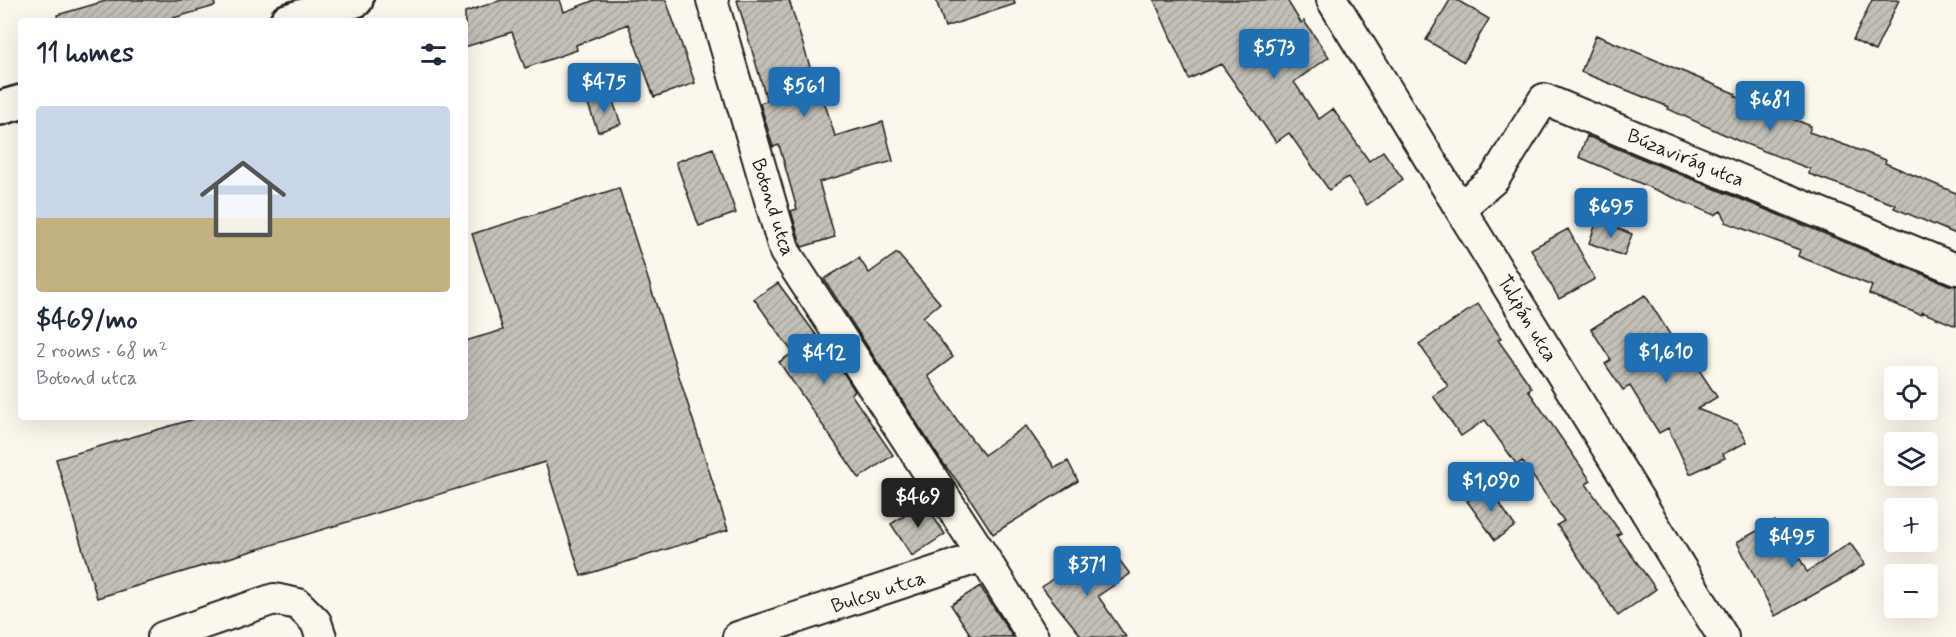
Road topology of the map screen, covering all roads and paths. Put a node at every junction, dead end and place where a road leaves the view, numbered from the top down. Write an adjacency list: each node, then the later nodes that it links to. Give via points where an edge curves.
1 (356, 0): 4 (main road)
2 (712, 0): 9 (street, Botond utca, via 784,252)
3 (1332, 0): 7 (street, Tulipán utca)
4 (297, 18)
5 (18, 103): 6 (main road)
6 (0, 108)
7 (1460, 208): 8 (street, Búzavirág utca, via 1494,179 1544,99); 14 (street, Tulipán utca)
8 (1956, 269)
9 (983, 556): 12 (street, Bulcsu utca); 13 (street, Botond utca)
10 (163, 637): 11 (street, via 274,599 298,604 316,622)
11 (321, 637)
12 (738, 637)
13 (1033, 637)
14 (1723, 637)

